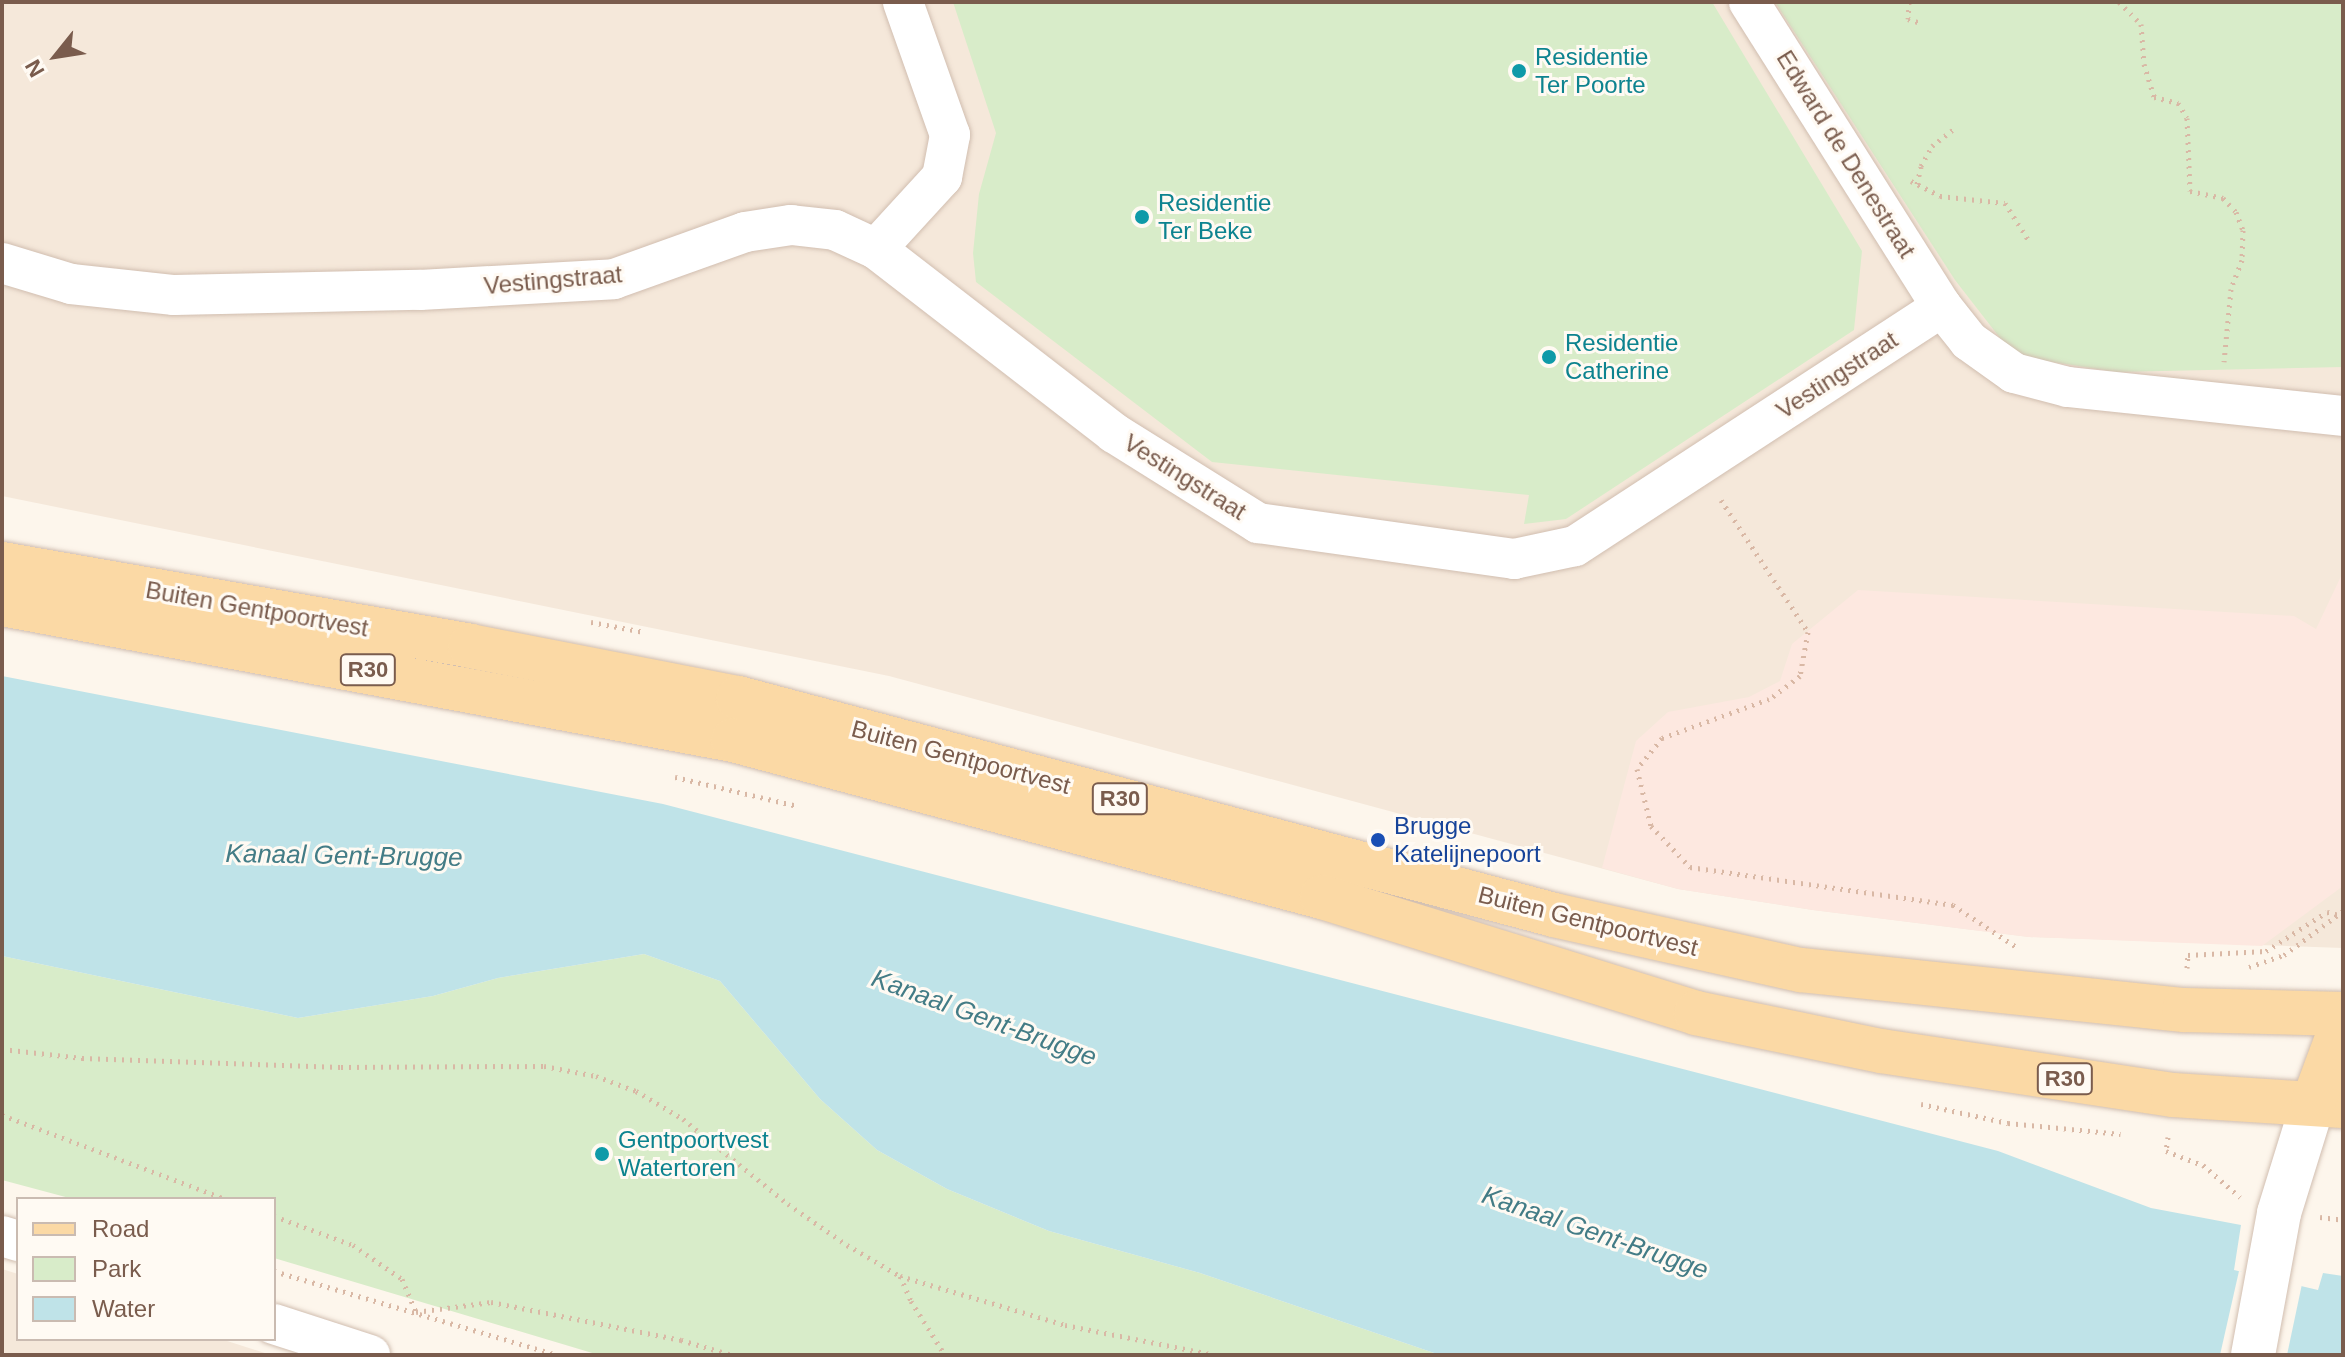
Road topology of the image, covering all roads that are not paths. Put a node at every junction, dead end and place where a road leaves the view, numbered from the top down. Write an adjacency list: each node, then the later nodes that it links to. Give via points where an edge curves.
1 (903, 2): 3 (street, via 950,135 942,177)
2 (1749, 2): 5 (street, Edward de Denestraat)
3 (876, 249): 4 (street, Vestingstraat, via 835,230 791,225 745,232 614,279 239,297 71,284); 5 (street, Vestingstraat, via 1114,433 1258,523 1514,559 1575,546)
4 (2, 263)
5 (1942, 307): 6 (street, via 1969,341 2014,373 2068,387)
6 (2343, 416)
7 (2, 564): 9 (main road, Buiten Gentpoortvest / R30, via 738,698 1554,915 1772,964 2184,1010)
8 (2, 604): 11 (main road, Buiten Gentpoortvest / R30, via 733,740 1322,897 1696,1013 1881,1051 2173,1095)
9 (2343, 1014)
10 (2343, 1022): 11 (main road)
11 (2328, 1105): 14 (street, via 2279,1213)
12 (276, 1325): 13 (street)
13 (370, 1355)
14 (2253, 1355)

